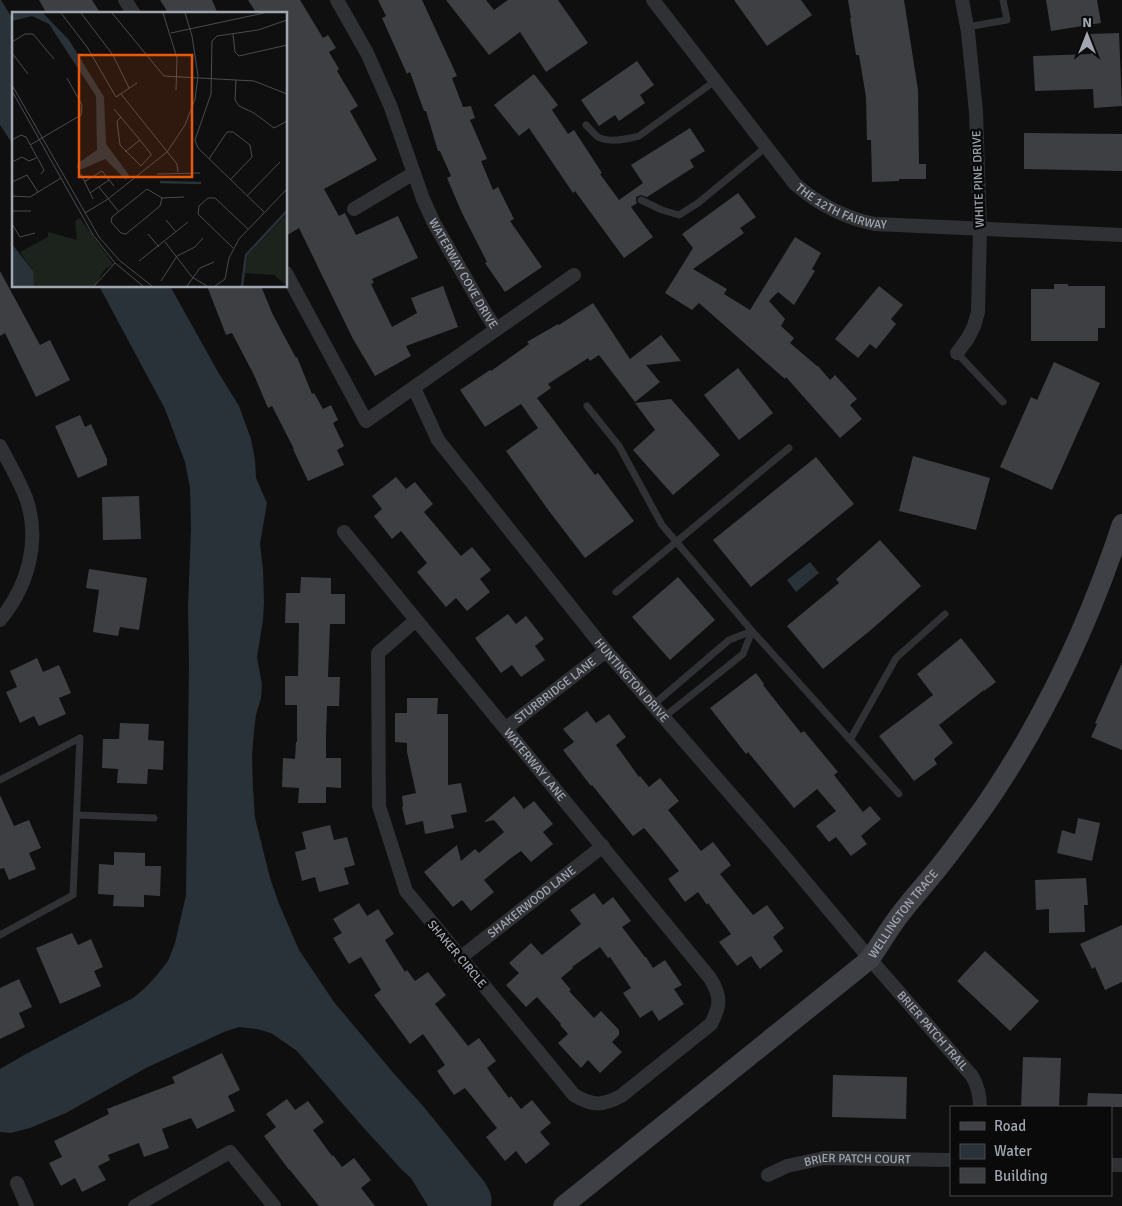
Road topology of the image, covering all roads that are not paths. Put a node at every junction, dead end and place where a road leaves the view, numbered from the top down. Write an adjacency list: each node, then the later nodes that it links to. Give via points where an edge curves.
1 (125, 0): 6 (street)
2 (337, 0): 11 (street, WATERWAY COVE DRIVE, via 367,53)
3 (653, 0): 8 (street, THE 12TH FAIRWAY)
4 (962, 0): 7 (street, WHITE PINE DRIVE)
5 (1003, 0): 7 (lane, via 1007,20)
6 (133, 12)
7 (967, 27): 14 (street, WHITE PINE DRIVE, via 976,112)
8 (715, 81): 9 (lane, via 639,136 627,140 604,139); 10 (street, THE 12TH FAIRWAY)
9 (586, 125)
10 (766, 147): 12 (lane, via 679,215); 14 (street, THE 12TH FAIRWAY, via 795,184 838,213 875,224)
11 (414, 173): 13 (street); 18 (street, WATERWAY COVE DRIVE, via 434,223)
12 (641, 200)
13 (354, 209)
14 (980, 230): 15 (street, THE 12TH FAIRWAY); 19 (street, WHITE PINE DRIVE, via 978,312 968,338)
15 (1122, 235)
16 (574, 275): 18 (street)
17 (288, 277): 20 (street, WATERWAY COVE DRIVE, via 366,421)
18 (496, 329): 20 (street, WATERWAY COVE DRIVE)
19 (957, 353): 21 (lane)
20 (414, 388): 33 (street, HUNTINGTON DRIVE, via 438,440)
21 (1003, 402)
22 (587, 406): 27 (lane, via 619,446 662,526)
23 (0, 446): 30 (street, via 26,499 32,542 23,584)
24 (789, 448): 27 (lane)
25 (1122, 524): 45 (street, WELLINGTON TRACE, via 1083,628 1021,749 984,806 901,913)
26 (344, 532): 31 (street, WATERWAY LANE)
27 (676, 542): 28 (lane); 32 (lane)
28 (616, 592)
29 (945, 614): 37 (lane, via 896,658)
30 (0, 620)
31 (416, 620): 36 (street, WATERWAY LANE); 44 (street, SHAKER CIRCLE, via 378,653 378,806 406,891)
32 (752, 631): 34 (lane, via 729,640); 35 (lane, via 743,654); 37 (lane)
33 (606, 650): 34 (street, HUNTINGTON DRIVE); 36 (street, STURBRIDGE LANE)
34 (653, 705): 35 (street, HUNTINGTON DRIVE)
35 (664, 717): 45 (street, HUNTINGTON DRIVE)
36 (506, 728): 42 (street, WATERWAY LANE)
37 (850, 740): 39 (lane)
38 (0, 780): 40 (lane, via 80,738)
39 (899, 794)
40 (76, 814): 41 (lane); 43 (lane, via 73,895)
41 (154, 818)
42 (603, 846): 44 (street, SHAKERWOOD LANE); 46 (street, WATERWAY LANE, via 710,978)
43 (0, 935)
44 (460, 958): 46 (street, SHAKER CIRCLE, via 574,1095 585,1102 597,1104 621,1096 710,1024)
45 (870, 959): 47 (street, BRIER PATCH TRAIL, via 972,1076 978,1087); 54 (street, WELLINGTON TRACE)
46 (718, 1001)
47 (980, 1106)
48 (950, 1160): 49 (street, BRIER PATCH COURT, via 824,1158 787,1166)
49 (768, 1175)
50 (17, 1183): 51 (street)
51 (27, 1206)
52 (135, 1206): 53 (street, via 230,1152)
53 (274, 1206)
54 (563, 1206)

